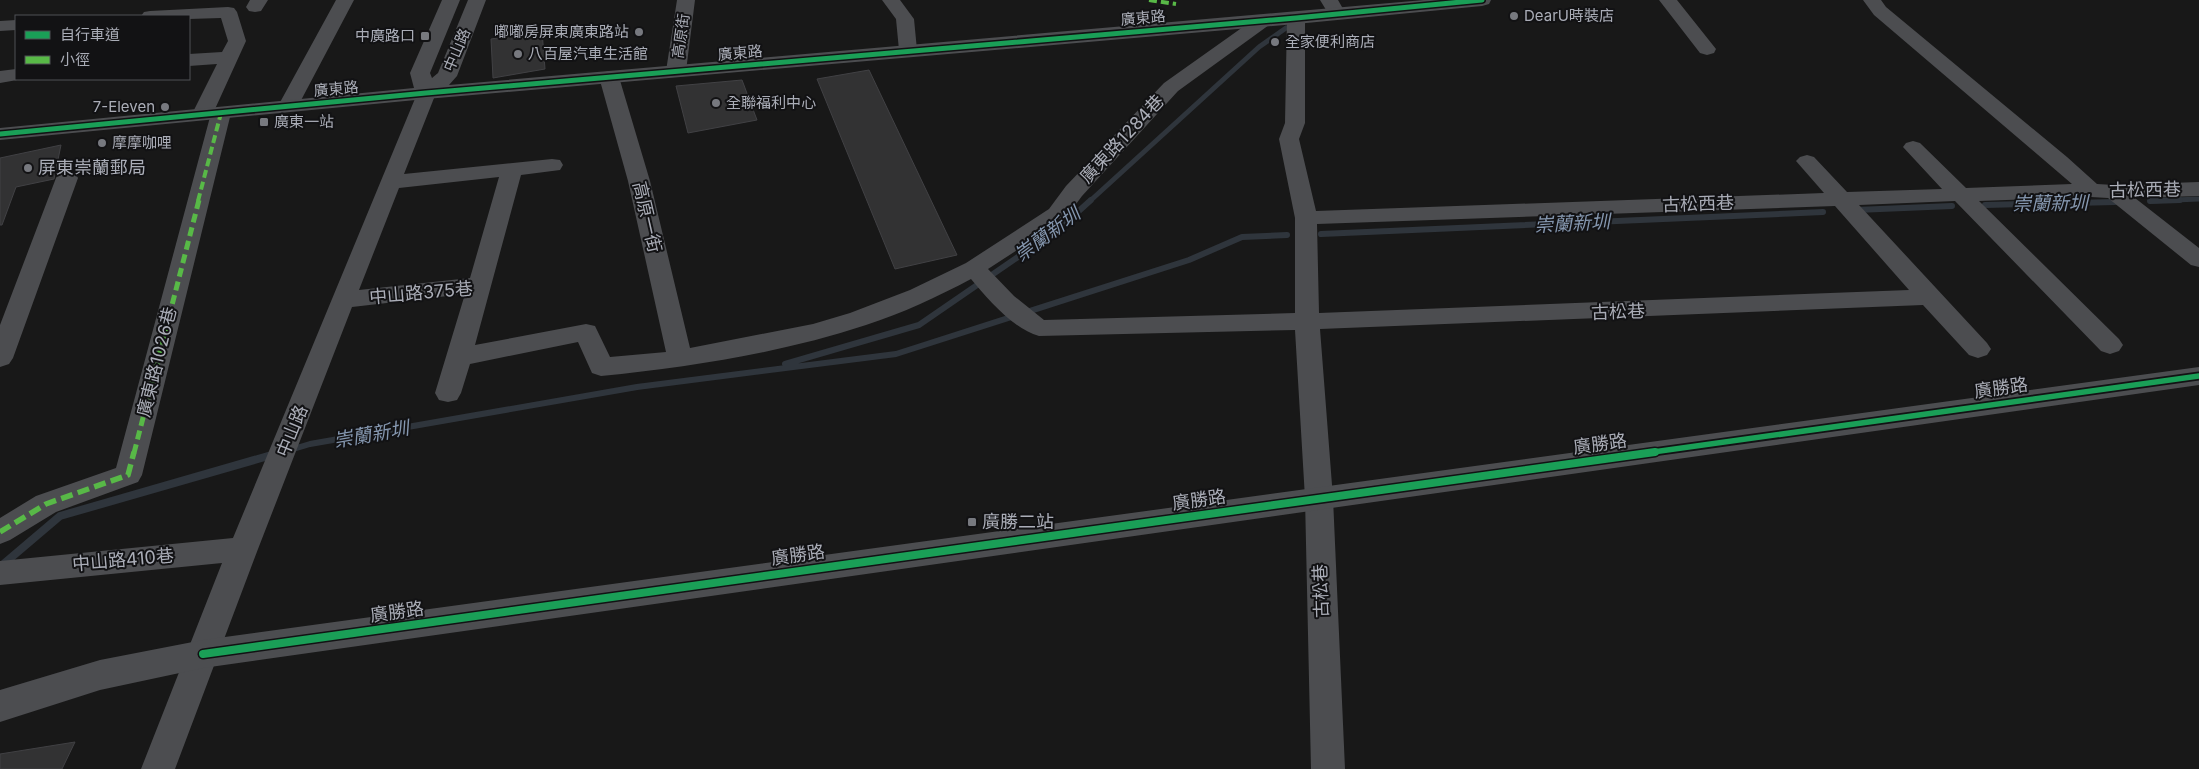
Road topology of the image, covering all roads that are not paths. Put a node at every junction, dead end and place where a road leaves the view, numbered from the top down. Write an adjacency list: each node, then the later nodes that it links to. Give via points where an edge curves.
1 (345, 0): 25 (street)
2 (451, 0): 24 (street, 中山路, via 420,73)
3 (477, 0): 24 (street, 中山路, via 447,76)
4 (686, 0): 20 (street, 高原街)
5 (891, 0): 17 (street, via 905,19)
6 (1482, 0): 9 (street, 廣東路)
7 (1668, 0): 16 (street)
8 (1872, 0): 35 (street, 古松西巷, via 1880,11)
9 (1333, 7): 12 (street, 廣東路)
10 (171, 8): 11 (street); 18 (street, via 228,12 237,41)
11 (153, 15)
12 (1296, 18): 13 (street, 廣東路); 39 (street, 古松巷, via 1296,114 1289,139)
13 (1264, 21): 17 (street, 廣東路); 41 (street, 廣東路1284巷, via 1171,86 1074,191 1057,214)
14 (15, 25): 15 (street)
15 (0, 26)
16 (1707, 49)
17 (908, 50): 20 (street, 廣東路)
18 (229, 57): 19 (street); 26 (street)
19 (190, 60)
20 (676, 71): 23 (street, 廣東路)
21 (15, 76): 22 (street)
22 (0, 77)
23 (609, 77): 24 (street, 廣東路); 50 (street, 高原一街, via 639,181)
24 (426, 93): 25 (street, 廣東路); 33 (street, 中山路)
25 (288, 106): 26 (street, 廣東路)
26 (211, 114): 27 (street, 廣東路); 54 (street, 廣東路1026巷, via 128,475 46,504)
27 (0, 134)
28 (1913, 146): 37 (street)
29 (1807, 161): 38 (street)
30 (552, 166): 31 (street)
31 (511, 171): 33 (street); 42 (street)
32 (67, 178): 49 (street)
33 (391, 182): 44 (street, 中山路)
34 (2199, 189): 36 (street, 古松西巷)
35 (2091, 190): 36 (street, 古松西巷); 37 (street, 古松西巷)
36 (2114, 192): 40 (street)
37 (1961, 196): 38 (street, 古松西巷); 46 (street)
38 (1842, 199): 39 (street, 古松西巷); 43 (street)
39 (1306, 218): 45 (street, 古松巷)
40 (2199, 260)
41 (974, 268): 45 (street, 古松巷, via 998,295 1039,328); 50 (street, 廣東路1284巷, via 919,296 859,319 815,332)
42 (480, 285): 44 (street, 中山路375巷); 48 (street, 中山路375巷)
43 (1929, 297): 45 (street, 古松巷); 47 (street)
44 (343, 300): 55 (street, 中山路)
45 (1307, 323): 53 (street, 古松巷)
46 (2110, 345)
47 (1978, 349)
48 (459, 357): 50 (street, 廣東路1284巷, via 586,332 600,367); 52 (street, 中山路375巷)
49 (0, 358)
50 (680, 359)
51 (2199, 376): 53 (street, 廣勝路)
52 (448, 393)
53 (1319, 498): 57 (street, 廣勝路); 60 (street, 古松巷)
54 (0, 532)
55 (243, 549): 56 (street, 中山路410巷); 57 (street, 中山路)
56 (2, 572)
57 (204, 654): 58 (street, 廣勝路, via 100,675); 59 (street, 中山路)
58 (0, 706)
59 (158, 769)
60 (1328, 769)

